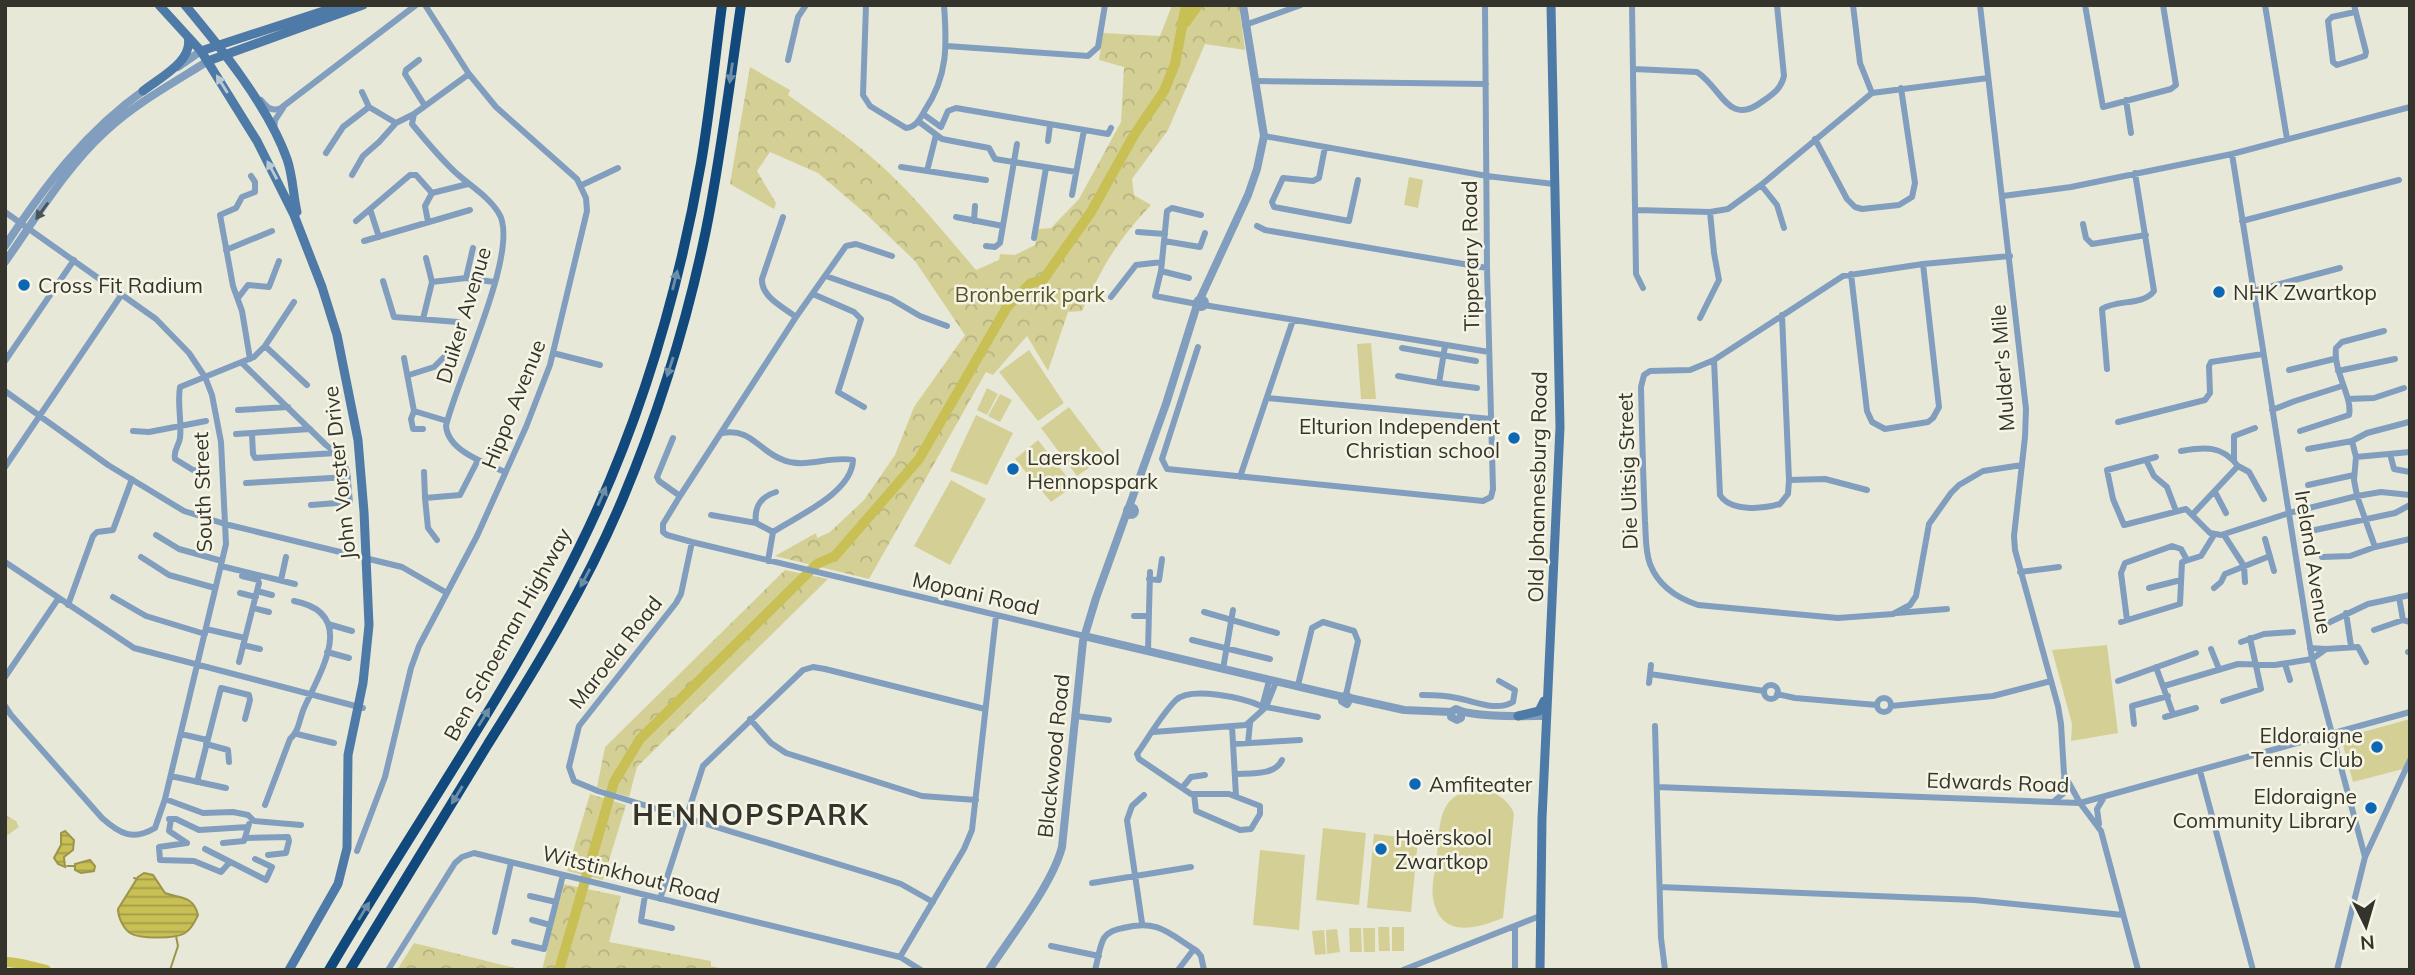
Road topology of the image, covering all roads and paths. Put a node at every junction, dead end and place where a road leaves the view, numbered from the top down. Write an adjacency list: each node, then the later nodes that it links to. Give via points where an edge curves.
1 (159, 5): 26 (main road, John Vorster Drive)
2 (185, 5): 27 (main road, John Vorster Drive)
3 (342, 5): 27 (main road)
4 (363, 5): 30 (main road)
5 (416, 5): 45 (street)
6 (425, 5): 36 (street)
7 (722, 5): 448 (highway, Ben Schoeman Highway, one-way to 7, via 515,667 606,488 657,345 689,225)
8 (741, 5): 449 (highway, Ben Schoeman Highway, one-way to 449, via 719,163 694,280 676,351 623,498 529,680)
9 (806, 5): 32 (street, via 797,17)
10 (866, 5): 54 (street, via 863,95 870,106 904,128)
11 (944, 5): 28 (street)
12 (1105, 5): 28 (street, via 1099,45 1093,54)
13 (1243, 5): 25 (street)
14 (1301, 5): 25 (street)
15 (1485, 5): 39 (street, Tipperary Road)
16 (1551, 5): 86 (main road, Old Johannesburg Road)
17 (1633, 5): 34 (street)
18 (1777, 5): 34 (street, via 1784,76 1776,92 1752,110 1730,106 1697,72)
19 (1853, 5): 43 (street, via 1860,63)
20 (1980, 5): 37 (street, Mulder's Mile)
21 (2085, 5): 44 (street, via 2102,107)
22 (2163, 5): 44 (street, via 2176,85)
23 (2265, 5): 66 (street)
24 (2354, 9): 24 (street, via 2328,21 2337,65 2365,56)
25 (1245, 25): 38 (street)
26 (188, 37): 29 (main road, John Vorster Drive); 41 (main road, via 186,56)
27 (219, 45): 29 (main road); 30 (main road, John Vorster Drive)
28 (947, 46): 53 (street, via 939,88)
29 (201, 51): 33 (main road, John Vorster Drive); 41 (street)
30 (226, 54): 33 (main road); 35 (main road, John Vorster Drive)
31 (419, 60): 47 (street, via 405,74)
32 (788, 60)
33 (208, 61): 109 (street, one-way to 109, via 108,129); 266 (main road, John Vorster Drive, one-way to 33, via 354,413 322,287 277,180)
34 (1634, 69): 95 (street)
35 (237, 72): 45 (street, via 268,108); 60 (main road, John Vorster Drive)
36 (469, 74): 47 (street); 87 (street, via 496,107)
37 (1988, 78): 40 (street); 91 (street, Mulder's Mile)
38 (1255, 81): 39 (street); 64 (street)
39 (1486, 83): 81 (street, Tipperary Road)
40 (1901, 88): 43 (street); 65 (street, via 1915,183 1914,193 1904,204 1854,207)
41 (143, 91): 104 (street, via 78,147)
42 (362, 92): 48 (street)
43 (1872, 93): 65 (street)
44 (2126, 100): 63 (street)
45 (286, 104): 60 (street, via 275,120)
46 (944, 104): 51 (street)
47 (425, 106): 52 (street)
48 (369, 107): 56 (street); 70 (street, via 344,127)
49 (2410, 107): 66 (street)
50 (1014, 110): 55 (street)
51 (947, 113): 55 (street, via 961,109); 61 (street)
52 (414, 114): 56 (street); 57 (street)
53 (923, 114): 54 (street); 61 (street)
54 (918, 121): 61 (street)
55 (1017, 121): 58 (street)
56 (397, 122): 57 (street); 79 (street, via 363,156)
57 (412, 124): 85 (street, Duiker Avenue)
58 (1048, 125): 62 (street, via 1069,125); 67 (street)
59 (1111, 128): 62 (street, via 1108,134)
60 (274, 131): 266 (main road, John Vorster Drive, via 289,166 298,215 346,363 366,487)
61 (939, 131): 72 (street, via 989,148 993,158); 76 (street)
62 (1080, 132): 77 (street)
63 (2130, 133)
64 (1264, 136): 69 (street); 148 (street, Blackwood Road, via 1252,183)
65 (1815, 139): 88 (street)
66 (2287, 139): 71 (street)
67 (1048, 141)
68 (1017, 144): 72 (street)
69 (1325, 148): 81 (street); 83 (street, via 1319,178 1283,178 1274,207 1349,221)
70 (326, 153)
71 (2232, 154): 78 (street); 103 (street, Ireland Avenue)
72 (1013, 162): 75 (street); 107 (street)
73 (901, 167): 76 (street)
74 (618, 168): 87 (street)
75 (1046, 168): 77 (street); 117 (street)
76 (927, 171): 82 (street)
77 (1076, 172): 90 (street)
78 (2136, 173): 91 (street); 114 (street)
79 (352, 175)
80 (251, 176): 122 (street, via 255,192 219,215)
81 (1487, 176): 86 (street); 131 (street, Tipperary Road)
82 (986, 180)
83 (1358, 180)
84 (2399, 180): 103 (street)
85 (468, 184): 89 (street); 140 (street, Duiker Avenue, via 496,208 505,226)
86 (1553, 184): 349 (main road, Old Johannesburg Road, via 1560,428)
87 (582, 185): 163 (street, Hippo Avenue, via 587,211)
88 (1761, 185): 97 (street, via 1735,205); 110 (street, via 1777,205)
89 (432, 193): 93 (street, via 411,174); 105 (street, via 425,205)
90 (1072, 195)
91 (2003, 196): 124 (street, Mulder's Mile)
92 (975, 206): 101 (street)
93 (370, 209): 102 (street); 115 (street)
94 (470, 210): 105 (street)
95 (1636, 210): 97 (street); 141 (street, via 1636,274)
96 (5, 212): 104 (street, South Street)
97 (1710, 212): 151 (street, via 1719,278)
98 (1201, 215): 116 (street, via 1169,208)
99 (783, 217): 150 (street, via 762,287)
100 (956, 217): 101 (street)
101 (974, 220): 107 (street)
102 (356, 221)
103 (2242, 221): 142 (street, Ireland Avenue)
104 (21, 222): 109 (street, South Street); 119 (street)
105 (428, 222): 115 (street)
106 (2083, 224): 114 (street, via 2085,238 2092,244)
107 (1003, 226): 120 (street, via 999,245)
108 (1257, 226): 131 (street)
109 (29, 228): 126 (street, South Street); 128 (street)
110 (1784, 228)
111 (272, 231): 122 (street)
112 (1138, 232): 116 (street)
113 (1205, 233): 116 (street, via 1199,247)
114 (2146, 235): 175 (street, via 2154,291 2145,298 2102,309)
115 (379, 237): 118 (street)
116 (1164, 237): 129 (street)
117 (1034, 238)
118 (364, 241)
119 (5, 246)
120 (986, 246)
121 (473, 248): 136 (street)
122 (226, 250): 146 (street)
123 (892, 256): 135 (street, via 856,244 846,246)
124 (2010, 256): 130 (street, Die Uitsig Street); 221 (street, Mulder's Mile, via 2026,410)
125 (426, 258): 139 (street)
126 (74, 260): 144 (street, South Street); 171 (street)
127 (279, 261): 146 (street, via 269,286 248,285)
128 (5, 262)
129 (1162, 262): 133 (street); 145 (street, via 1136,265)
130 (1923, 264): 134 (street, Die Uitsig Street); 134 (street, via 1938,410 1925,423 1885,429 1872,422 1867,411)
131 (1487, 268): 161 (street, Tipperary Road)
132 (2340, 268): 142 (street)
133 (1161, 271): 137 (street); 148 (street, via 1155,296)
134 (1851, 274): 149 (street, Die Uitsig Street)
135 (826, 276): 143 (street); 155 (street, via 891,299)
136 (466, 278): 139 (street); 140 (street)
137 (1189, 278)
138 (383, 281): 152 (street, via 394,317)
139 (432, 282): 152 (street)
140 (494, 282): 197 (street, Duiker Avenue)
141 (1643, 288)
142 (2253, 291): 164 (street, Ireland Avenue)
143 (813, 293): 150 (street); 190 (street, via 861,319 838,391)
144 (122, 294): 180 (street, South Street, via 177,338); 194 (street)
145 (1111, 297)
146 (238, 298): 166 (street)
147 (293, 302): 158 (street)
148 (1199, 302): 153 (street); 313 (street, Blackwood Road)
149 (1782, 314): 170 (street, Die Uitsig Street); 231 (street)
150 (796, 317): 206 (street)
151 (1700, 318)
152 (423, 319): 154 (street)
153 (1293, 320): 157 (street); 187 (street)
154 (458, 322)
155 (947, 326)
156 (2384, 331): 168 (street, via 2339,344)
157 (1445, 345): 161 (street); 165 (street)
158 (265, 346): 166 (street); 182 (street)
159 (1198, 347): 229 (street, via 1162,463 1167,469)
160 (1402, 348): 165 (street)
161 (1489, 352): 195 (street, Tipperary Road)
162 (448, 353): 178 (street, via 434,367)
163 (553, 353): 174 (street); 225 (street, Hippo Avenue)
164 (2263, 354): 192 (street, Ireland Avenue); 198 (street, via 2211,362 2210,393 2205,400)
165 (1444, 355): 172 (street); 181 (street)
166 (253, 357): 173 (street)
167 (404, 358): 178 (street)
168 (2334, 359): 176 (street); 177 (street)
169 (2395, 359): 177 (street)
170 (1714, 360): 231 (street, via 1718,489 1723,500 1739,507 1776,505 1788,494); 300 (street, Die Uitsig Street, via 1690,370 1650,371 1641,380 1648,555 1659,579 1679,597 1698,605 1838,618)
171 (5, 361)
172 (1476, 361)
173 (242, 363): 180 (street); 189 (street)
174 (600, 365)
175 (2107, 369)
176 (2289, 370)
177 (2338, 371): 183 (street)
178 (409, 375): 193 (street)
179 (1398, 376): 181 (street)
180 (205, 377): 200 (street, via 180,387); 251 (street, South Street, via 219,427)
181 (1439, 383): 184 (street)
182 (307, 385)
183 (2342, 386): 188 (street); 192 (street)
184 (1477, 388)
185 (2404, 388): 188 (street, via 2374,398)
186 (5, 391): 194 (street)
187 (1267, 398): 195 (street); 229 (street)
188 (2348, 399): 204 (street, via 2348,417)
189 (288, 407): 191 (street); 202 (street)
190 (864, 407)
191 (238, 410)
192 (2272, 410): 246 (street, Ireland Avenue)
193 (414, 411): 197 (street); 203 (street, via 413,430)
194 (40, 415): 222 (street); 230 (street)
195 (1491, 419): 229 (street, Tipperary Road, via 1493,493 1483,501)
196 (206, 421): 200 (street)
197 (447, 421): 218 (street, via 450,438)
198 (2118, 422)
199 (2409, 422): 210 (street)
200 (180, 426): 205 (street); 223 (street, via 175,459 192,470)
201 (2255, 428): 220 (street, via 2235,436)
202 (310, 429): 208 (street); 214 (street)
203 (423, 429)
204 (2300, 431)
205 (133, 432)
206 (722, 433): 238 (street); 253 (street, via 742,433 782,460 853,460 836,491)
207 (236, 434): 208 (street)
208 (252, 434): 214 (street, via 255,458)
209 (673, 438): 238 (street, via 657,477)
210 (2352, 441): 211 (street); 217 (street)
211 (2308, 449)
212 (2181, 451): 220 (street, via 2211,448)
213 (2410, 452): 215 (street)
214 (337, 453): 228 (street, via 345,462)
215 (2390, 454): 217 (street); 226 (street, via 2394,469)
216 (2156, 457): 219 (street)
217 (2356, 457): 227 (street)
218 (478, 460): 225 (street); 240 (street, via 460,495)
219 (2146, 460): 244 (street, via 2154,476 2167,487); 244 (street, via 2107,470 2122,523 2128,526)
220 (2236, 463): 236 (street); 241 (street, via 2250,474)
221 (2022, 465): 275 (street, Mulder's Mile, via 2014,536); 300 (street, via 1983,471 1951,493 1929,524 1916,596)
222 (5, 467)
223 (209, 472)
224 (424, 472): 240 (street)
225 (505, 472): 285 (street, Hippo Avenue)
226 (2410, 472)
227 (2354, 475): 233 (street); 239 (street)
228 (348, 477): 232 (street); 242 (street, via 349,503)
229 (1240, 477)
230 (132, 479): 251 (street, via 184,511); 293 (street, via 113,530 93,536)
231 (1789, 480): 234 (street, via 1825,479)
232 (246, 484)
233 (2308, 485)
234 (1867, 490)
235 (776, 492): 250 (street, via 758,505)
236 (2215, 492): 245 (street); 248 (street)
237 (2410, 495): 239 (street, via 2381,492)
238 (680, 496): 260 (street, Mopani Road, via 663,531)
239 (2357, 496): 246 (street); 249 (street)
240 (425, 498): 259 (street, via 428,528)
241 (2264, 499)
242 (312, 505)
243 (2410, 505): 249 (street)
244 (2176, 511): 248 (street, via 2186,509)
245 (2226, 513)
246 (2289, 513): 256 (street); 320 (street, Ireland Avenue)
247 (711, 515): 250 (street)
248 (2192, 515): 255 (street)
249 (2366, 520): 252 (street); 261 (street)
250 (756, 523): 253 (street)
251 (225, 524): 266 (street); 271 (street, South Street)
252 (2315, 530)
253 (773, 533): 269 (street)
254 (156, 534): 271 (street, via 178,549)
255 (2214, 535): 256 (street); 268 (street, via 2201,556)
256 (2224, 535): 272 (street)
257 (2265, 539): 262 (street)
258 (2410, 539): 261 (street)
259 (437, 540)
260 (692, 542): 269 (street, Mopani Road); 407 (street, Maroela Road, via 677,603 583,720 569,761 569,772 579,784)
261 (2375, 547): 265 (street, via 2350,556)
262 (2270, 556): 272 (street); 274 (street)
263 (141, 557): 281 (street, via 169,575)
264 (286, 557): 277 (street)
265 (2322, 557)
266 (369, 559): 285 (street, via 416,573); 357 (main road, John Vorster Drive, via 369,625)
267 (1162, 559): 303 (street, via 1158,580 1150,576)
268 (2187, 559): 278 (street, via 2182,562); 278 (street, via 2181,549 2172,546 2125,564 2121,573 2124,621 2179,604)
269 (768, 561): 301 (street, Mopani Road)
270 (5, 562): 291 (street)
271 (222, 564): 277 (street); 281 (street, South Street)
272 (2244, 566): 279 (street); 283 (street, via 2225,574)
273 (2059, 568): 275 (street)
274 (2274, 571)
275 (2020, 572): 343 (street, Mulder's Mile)
276 (242, 576): 286 (street, via 259,580)
277 (281, 580): 280 (street)
278 (2181, 580): 282 (street)
279 (2245, 582)
280 (295, 584)
281 (215, 588): 310 (street, South Street)
282 (2149, 588)
283 (2214, 588)
284 (240, 593): 286 (street)
285 (447, 593): 416 (street, Hippo Avenue, via 414,658 385,777)
286 (256, 594): 287 (street); 294 (street)
287 (272, 595)
288 (2410, 595): 290 (street)
289 (113, 597): 310 (street, via 146,616)
290 (2399, 597): 299 (street); 305 (street)
291 (58, 599): 293 (street); 340 (street)
292 (294, 601): 307 (street, via 314,606)
293 (68, 605): 334 (street, via 129,646)
294 (253, 608): 297 (street); 316 (street)
295 (1947, 609): 300 (street, Die Uitsig Street)
296 (1233, 610): 304 (street)
297 (269, 612)
298 (1203, 612): 304 (street)
299 (2346, 613): 306 (street); 318 (street)
300 (1893, 614)
301 (996, 616): 313 (street, Mopani Road); 360 (street)
302 (1134, 616): 303 (street)
303 (1148, 616): 324 (street)
304 (1230, 620): 312 (street); 319 (street)
305 (2406, 621): 308 (street)
306 (2328, 623)
307 (328, 624): 309 (street); 325 (street)
308 (2374, 630)
309 (352, 631)
310 (205, 632): 316 (street); 334 (street, South Street)
311 (2293, 632): 314 (street)
312 (1277, 633)
313 (1086, 637): 324 (street, Mopani Road); 364 (street, Blackwood Road)
314 (2250, 638): 317 (street); 332 (street)
315 (1192, 639): 319 (street)
316 (244, 642): 321 (street); 330 (street)
317 (2241, 642)
318 (2351, 646): 323 (street); 331 (street, via 2360,649)
319 (1227, 648): 328 (street); 337 (street)
320 (2310, 648): 323 (street); 329 (street, Ireland Avenue)
321 (260, 649)
322 (2211, 649): 338 (street)
323 (2326, 649): 329 (street)
324 (1148, 651): 337 (street, Mopani Road)
325 (327, 652): 327 (street); 350 (street)
326 (2196, 653): 336 (street)
327 (349, 658)
328 (1270, 659)
329 (2312, 659): 333 (street); 377 (street, Ireland Avenue)
330 (239, 662)
331 (2367, 662)
332 (2255, 663): 333 (street); 338 (street); 355 (street, via 2261,690)
333 (2285, 663): 341 (street)
334 (197, 665): 350 (street); 378 (street, South Street)
335 (1651, 665): 339 (street)
336 (2156, 667): 344 (street); 348 (street)
337 (1223, 669): 345 (street, Mopani Road)
338 (2220, 669): 348 (street)
339 (1650, 674): 343 (street, via 1764,691 1771,686 1777,694 1877,705 1885,698 1891,706 1981,698); 346 (street)
340 (5, 677)
341 (2290, 680)
342 (1499, 681): 353 (street, via 1515,690 1510,704)
343 (2051, 681): 390 (street, Mulder's Mile, via 2062,724)
344 (2118, 681)
345 (1274, 682): 347 (street, Mopani Road); 354 (street, Mopani Road); 358 (street)
346 (1649, 683)
347 (1298, 685): 354 (street, Mopani Road); 354 (street, via 1312,628 1323,622 1354,631 1358,641)
348 (2164, 686): 352 (street)
349 (1548, 687): 365 (main road, via 1540,710); 370 (main road, Old Johannesburg Road)
350 (312, 695): 357 (street); 379 (street, via 304,706)
351 (1422, 695): 353 (street)
352 (2168, 696): 363 (street); 373 (street, via 2132,706)
353 (1458, 698): 362 (street)
354 (1346, 699): 362 (street, Mopani Road, via 1404,710)
355 (2223, 701)
356 (5, 706): 406 (street, via 102,818 125,835 152,830)
357 (361, 707): 447 (main road, John Vorster Drive, via 348,755 345,860 333,894)
358 (1263, 707): 366 (street); 372 (street); 376 (street, via 1212,694 1182,696)
359 (2196, 708): 363 (street)
360 (985, 709): 369 (street, via 813,667 798,673); 402 (street)
361 (2410, 712): 377 (street, Edwards Road)
362 (1455, 713): 365 (street, Mopani Road); 370 (street, Mopani Road)
363 (2174, 714): 367 (street)
364 (1075, 716): 371 (street); 452 (street, Blackwood Road, via 1059,859)
365 (1518, 716): 370 (street, Mopani Road)
366 (1318, 717)
367 (2165, 717)
368 (245, 719): 381 (street, via 249,695 221,688)
369 (750, 719): 402 (street, via 786,753 922,796); 407 (street, via 703,766)
370 (1547, 719): 433 (main road, Old Johannesburg Road)
371 (1109, 720)
372 (1250, 723): 374 (street); 383 (street)
373 (2134, 724)
374 (1232, 726): 376 (street); 384 (street)
375 (1655, 726): 394 (street)
376 (1153, 732): 396 (street, via 1137,756)
377 (2331, 733): 388 (street, Edwards Road); 418 (street, Ireland Avenue)
378 (181, 734): 381 (street); 392 (street, South Street)
379 (297, 734): 382 (street); 405 (street, via 290,739)
380 (1300, 740): 383 (street)
381 (207, 742): 387 (street, via 228,750); 393 (street)
382 (334, 743)
383 (1248, 743): 384 (street)
384 (1233, 744): 389 (street)
385 (1282, 760): 389 (street, via 1272,771)
386 (2410, 760): 418 (street)
387 (229, 762)
388 (2200, 771): 400 (street, Edwards Road); 460 (street)
389 (1235, 774): 399 (street)
390 (2064, 774): 403 (street, via 2063,794); 404 (street, Mulder's Mile)
391 (1205, 775): 396 (street, via 1191,777)
392 (171, 776): 393 (street); 401 (street, South Street)
393 (197, 782): 395 (street)
394 (1657, 787): 403 (street, Edwards Road); 426 (street)
395 (226, 788)
396 (1182, 788): 397 (street)
397 (1194, 794): 399 (street); 399 (street, via 1196,811 1248,830 1258,819 1260,806)
398 (1144, 795): 424 (street, via 1132,806 1127,820)
399 (1236, 796)
400 (2105, 797): 404 (street, Edwards Road); 412 (street, via 2097,809)
401 (165, 799): 406 (street, South Street); 408 (street, via 203,813 230,811)
402 (976, 800): 431 (street, via 970,838)
403 (2048, 802): 404 (street, Edwards Road)
404 (2080, 803): 412 (street, Mulder's Mile)
405 (265, 805)
406 (160, 816): 409 (street)
407 (685, 817): 429 (street); 431 (street, Maroela Road, via 892,881)
408 (250, 818): 410 (street); 411 (street)
409 (171, 819): 411 (street, via 199,830); 420 (street, via 168,830 187,843 159,847 161,861 194,861 221,872)
410 (301, 825)
411 (248, 827): 413 (street)
412 (2101, 831): 432 (street)
413 (246, 838): 414 (street); 417 (street, via 289,839 286,853)
414 (223, 843)
415 (205, 849): 420 (street)
416 (357, 851)
417 (268, 855)
418 (2365, 857): 461 (street)
419 (255, 859): 420 (street, via 272,867 266,880)
420 (230, 862)
421 (511, 863): 423 (street, Witstinkhout Road); 439 (street); 450 (street, Witstinkhout Road, via 474,853 458,859)
422 (1191, 867): 424 (street)
423 (564, 875): 427 (street, Witstinkhout Road); 430 (street)
424 (1135, 877): 425 (street); 435 (street)
425 (1092, 883)
426 (1660, 887): 432 (street, via 1974,900); 458 (street)
427 (645, 895): 429 (street, Witstinkhout Road); 438 (street, via 641,921)
428 (530, 896): 430 (street)
429 (660, 899): 443 (street, Witstinkhout Road)
430 (556, 902): 436 (street)
431 (933, 902): 443 (street)
432 (2123, 915): 459 (street)
433 (1540, 916): 437 (street); 457 (main road, Old Johannesburg Road)
434 (532, 920): 436 (street)
435 (1142, 923): 442 (street, via 1160,928); 444 (street, via 1109,933)
436 (550, 925): 440 (street, via 543,950)
437 (1515, 926): 446 (street); 456 (street)
438 (672, 928)
439 (495, 932)
440 (514, 942)
441 (1051, 946): 444 (street)
442 (1194, 949): 445 (street); 454 (street)
443 (901, 957): 451 (street, Witstinkhout Road)
444 (1098, 957): 453 (street)
445 (1180, 968)
446 (1412, 968): 455 (street)
447 (292, 970)
448 (329, 970)
449 (350, 970)
450 (387, 970)
451 (920, 970)
452 (989, 970)
453 (1095, 970)
454 (1204, 970)
455 (1403, 970)
456 (1515, 970)
457 (1540, 970)
458 (1665, 970)
459 (2138, 970)
460 (2253, 970)
461 (2337, 970)

